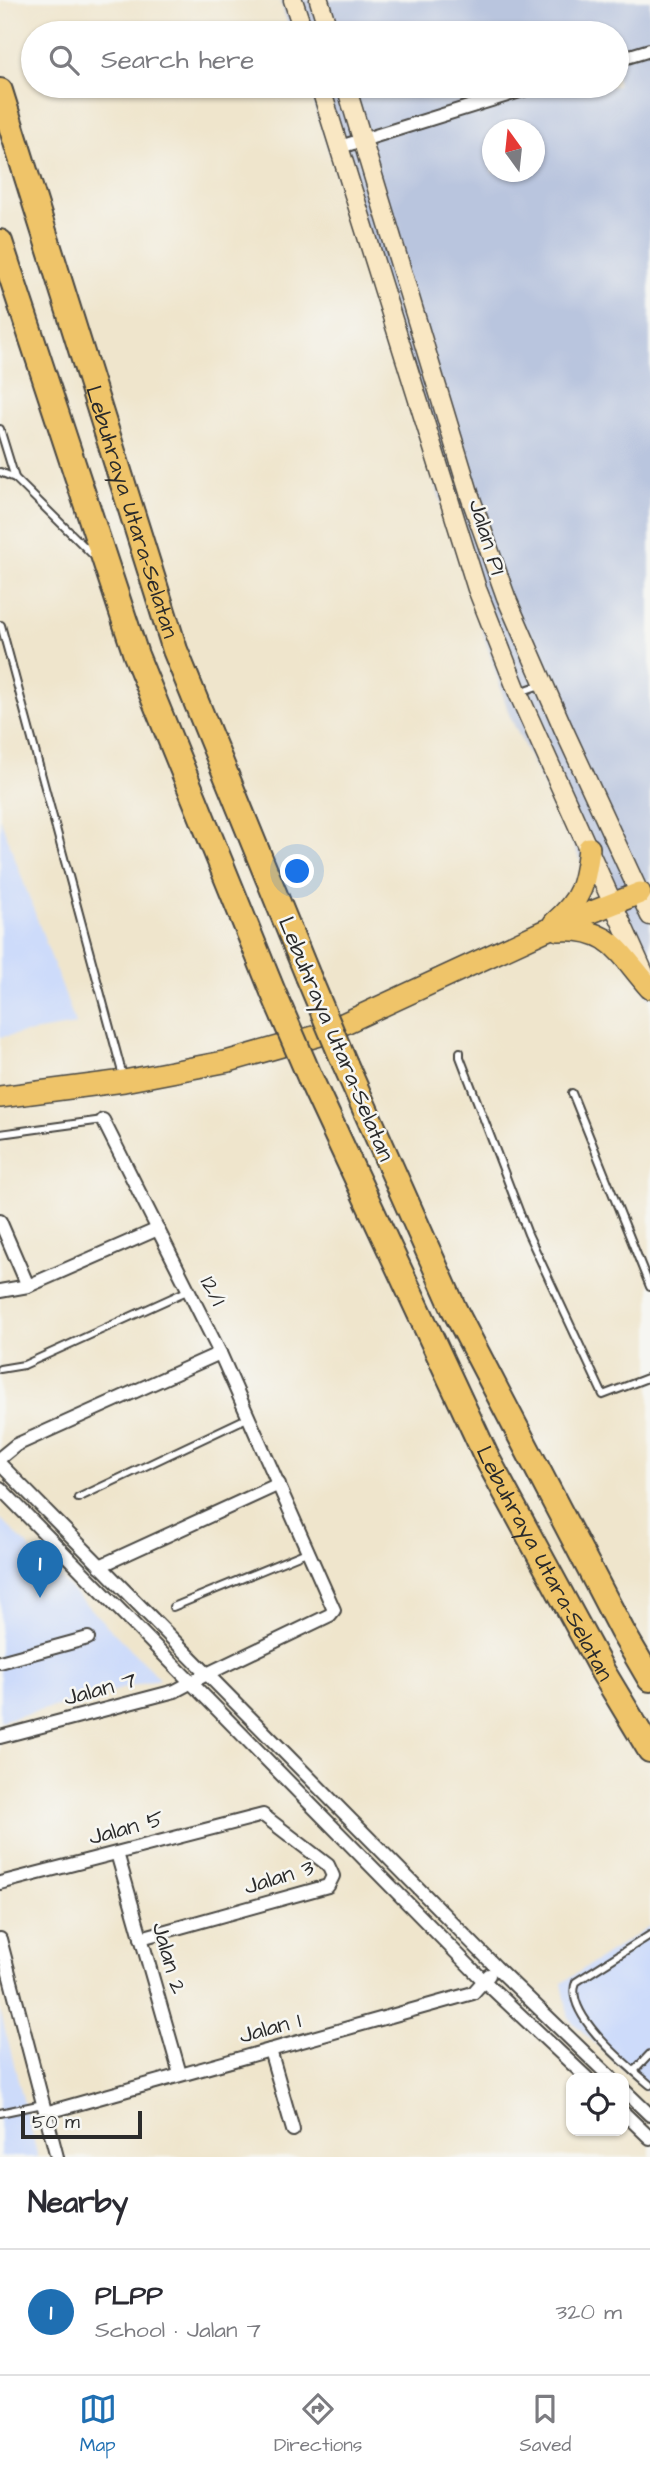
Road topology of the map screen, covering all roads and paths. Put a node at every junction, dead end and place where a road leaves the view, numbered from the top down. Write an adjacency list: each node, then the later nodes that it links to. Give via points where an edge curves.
1 (293, 0): 3 (main road)
2 (319, 0): 4 (main road)
3 (300, 21)
4 (326, 21)
5 (650, 50): 6 (street)
6 (629, 56)
7 (0, 91): 54 (highway, Lebuhraya Utara–Selatan, bridge, via 174,650 345,1064 454,1309)
8 (324, 98): 12 (main road, Jalan P1)
9 (350, 98): 11 (main road, Jalan P1)
10 (498, 98): 11 (street)
11 (363, 140): 12 (street); 19 (main road, Jalan P1, via 470,496 506,597)
12 (340, 147): 20 (main road, Jalan P1, via 477,589)
13 (0, 242): 17 (highway, Lebuhraya Utara–Selatan)
14 (0, 429): 16 (lane)
15 (0, 472): 16 (lane)
16 (15, 478): 17 (lane)
17 (108, 571): 57 (highway, Lebuhraya Utara–Selatan, bridge, via 136,655 311,1080 488,1460)
18 (1, 625): 28 (lane)
19 (544, 683): 20 (lane); 22 (main road, Jalan P1)
20 (518, 693): 21 (main road, Jalan P1)
21 (589, 848): 23 (main road, Jalan P1); 25 (main road, via 583,888 569,911)
22 (640, 893): 23 (main road); 24 (main road, Jalan P1)
23 (613, 904): 25 (main road); 26 (main road, Jalan P1)
24 (650, 916)
25 (544, 931): 26 (main road, via 586,930 602,936); 28 (main road, via 317,1036 229,1061)
26 (650, 988)
27 (460, 1052): 41 (lane, via 528,1234 603,1395)
28 (124, 1081): 30 (main road)
29 (572, 1093): 36 (lane)
30 (0, 1097)
31 (103, 1120): 32 (lane); 34 (street, 12/1)
32 (0, 1133)
33 (0, 1222): 35 (street)
34 (158, 1229): 35 (street); 37 (street, 12/1)
35 (27, 1286): 38 (street)
36 (650, 1287)
37 (189, 1290): 39 (street, 12/1); 40 (lane, via 24,1365)
38 (0, 1291)
39 (220, 1353): 42 (street, 12/1); 43 (street, via 16,1445)
40 (0, 1369)
41 (650, 1377)
42 (249, 1416): 45 (street, 12/1); 47 (lane)
43 (0, 1458)
44 (0, 1464): 49 (street)
45 (279, 1484): 48 (street, 12/1); 49 (street)
46 (0, 1488): 55 (street)
47 (78, 1497)
48 (309, 1551): 50 (lane); 53 (street, Jalan 7, via 334,1610 330,1615)
49 (100, 1566): 53 (street)
50 (173, 1607)
51 (88, 1638): 52 (street)
52 (0, 1662)
53 (207, 1674): 55 (street, Jalan 7); 64 (street)
54 (650, 1679)
55 (191, 1683): 56 (street, Jalan 7); 65 (street)
56 (0, 1737)
57 (650, 1750)
58 (263, 1815): 59 (street, Jalan 5); 62 (street, Jalan 3, via 328,1865 333,1876 328,1886)
59 (117, 1853): 60 (street, Jalan 5); 62 (street, Jalan 2)
60 (0, 1883)
61 (650, 1935): 68 (lane, via 576,1982 573,1991 585,2020)
62 (141, 1938): 73 (street, Jalan 2)
63 (1, 1944): 76 (street)
64 (496, 1967): 65 (street, Jalan 1); 71 (street)
65 (484, 1982): 66 (street, Jalan 1, via 473,1993); 70 (street)
66 (270, 2050): 73 (street, Jalan 1); 80 (street)
67 (650, 2054): 69 (lane)
68 (624, 2064): 69 (lane); 72 (lane)
69 (634, 2071): 74 (lane)
70 (582, 2073)
71 (606, 2073)
72 (616, 2073)
73 (180, 2074): 76 (street, Jalan 1)
74 (650, 2085)
75 (629, 2095): 78 (street)
76 (44, 2109): 77 (lane); 82 (street)
77 (0, 2113)
78 (650, 2115)
79 (629, 2118): 81 (street)
80 (293, 2130)
81 (650, 2138)
82 (57, 2157)

